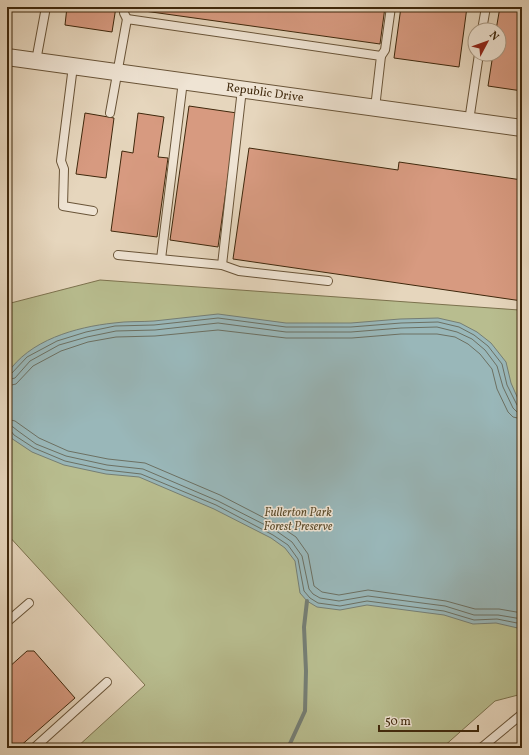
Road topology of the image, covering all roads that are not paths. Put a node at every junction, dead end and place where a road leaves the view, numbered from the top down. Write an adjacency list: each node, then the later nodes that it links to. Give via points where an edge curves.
1 (46, 7): 9 (lane)
2 (125, 7): 5 (lane)
3 (391, 7): 7 (lane, via 385,50)
4 (486, 7): 6 (lane)
5 (127, 20): 7 (lane); 12 (lane)
6 (483, 22)
7 (381, 56): 15 (lane)
8 (7, 57): 9 (street, Republic Drive)
9 (36, 61): 11 (street, Republic Drive)
10 (478, 62): 17 (lane)
11 (73, 66): 12 (street, Republic Drive); 19 (lane, via 61,161 64,169 63,206)
12 (118, 72): 13 (street, Republic Drive); 16 (lane)
13 (183, 81): 14 (street, Republic Drive); 21 (lane)
14 (242, 89): 15 (street, Republic Drive); 22 (lane)
15 (375, 108): 17 (street, Republic Drive)
16 (110, 113)
17 (469, 121): 18 (street, Republic Drive)
18 (522, 128)
19 (93, 211)
20 (118, 255): 21 (lane)
21 (161, 259): 22 (lane)
22 (222, 265): 23 (lane, via 239,271)
23 (328, 281)
24 (29, 603): 25 (lane)
25 (7, 622)
26 (107, 682): 28 (lane)
27 (522, 714): 29 (lane)
28 (34, 748)
29 (480, 748)

